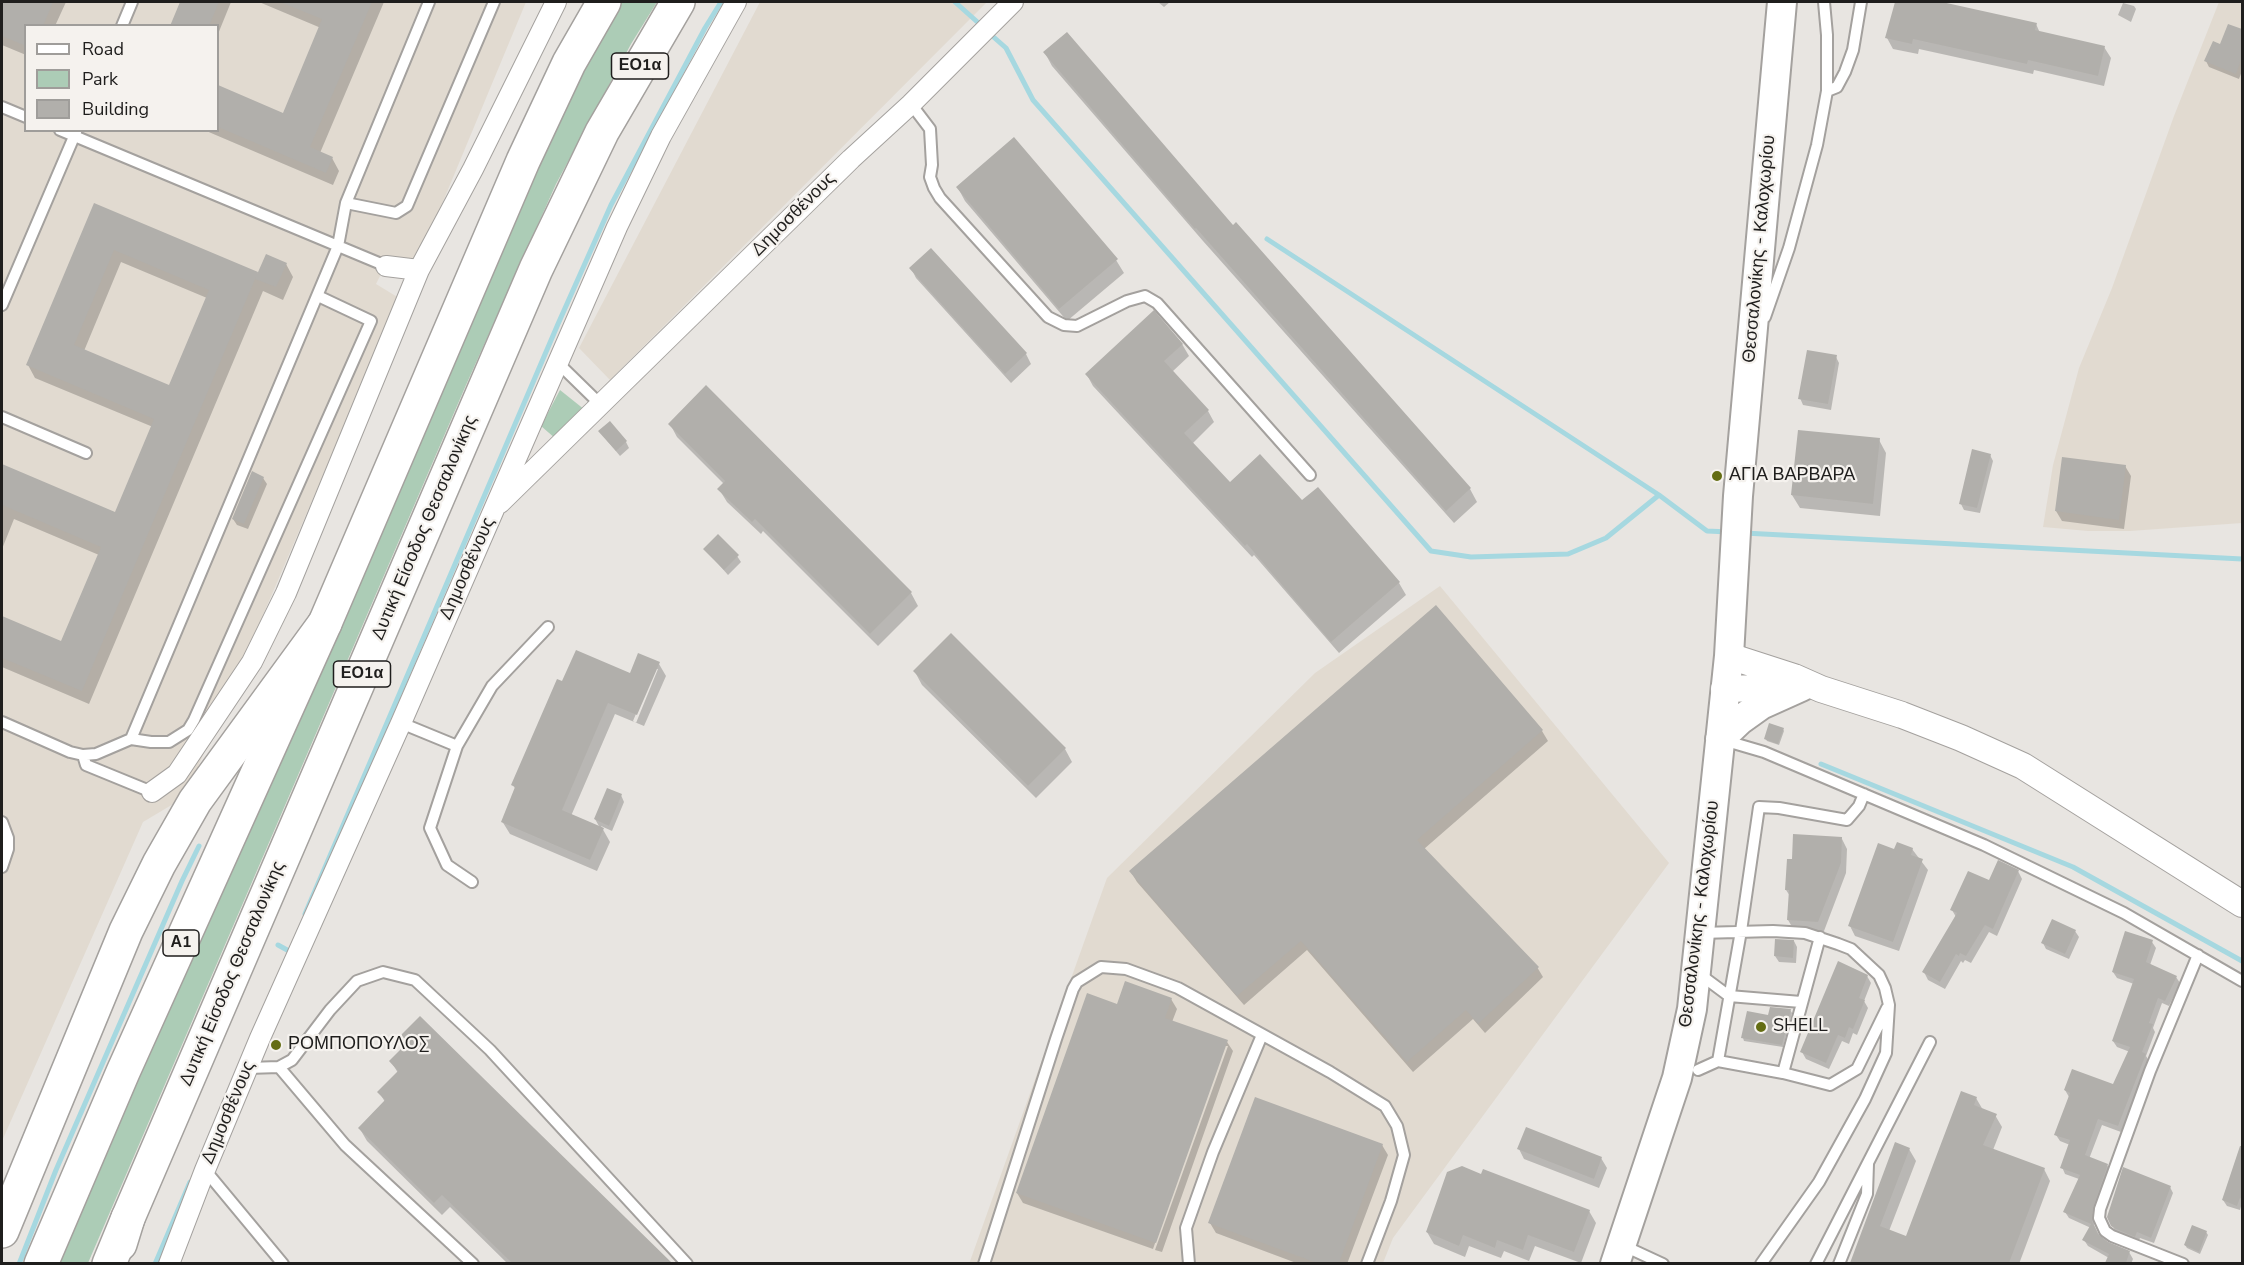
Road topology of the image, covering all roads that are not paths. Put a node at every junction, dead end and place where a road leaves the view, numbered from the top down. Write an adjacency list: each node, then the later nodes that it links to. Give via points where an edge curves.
1 (132, 2): 12 (lane)
2 (429, 2): 18 (lane)
3 (494, 2): 18 (lane, via 407,206 396,213)
4 (556, 2): 21 (street)
5 (604, 2): 31 (highway, via 569,63 523,160)
6 (678, 2): 66 (highway, Δυτική Είσοδος Θεσσαλονίκης / ΕΟ1α, via 602,132 536,269)
7 (736, 2): 25 (street, via 661,136)
8 (1013, 2): 14 (street, Δημοσθένους)
9 (1782, 2): 24 (main road, Θεσσαλονίκης - Καλοχωρίου)
10 (1824, 2): 13 (lane)
11 (1861, 2): 13 (lane, via 1845,72 1837,87)
12 (123, 24)
13 (1827, 91): 24 (lane, via 1789,248)
14 (911, 104): 26 (street, Δημοσθένους, via 850,159); 29 (lane, via 930,129 930,177 940,198 1048,317 1077,326 1127,301 1145,296 1157,303)
15 (2, 108): 16 (lane)
16 (24, 116)
17 (75, 133): 19 (lane); 23 (lane)
18 (346, 203): 19 (lane)
19 (338, 246): 20 (lane); 22 (lane)
20 (386, 266): 21 (street)
21 (419, 270): 42 (street, via 286,593 252,662 177,774)
22 (318, 297): 38 (lane); 38 (lane, via 371,321 194,720 181,736 169,741)
23 (2, 305)
24 (1750, 360): 33 (main road, Θεσσαλονίκης - Καλοχωρίου)
25 (558, 363): 26 (lane); 30 (street)
26 (601, 405): 30 (street, Δημοσθένους)
27 (2, 417): 28 (lane)
28 (86, 453)
29 (1310, 475)
30 (494, 509): 37 (street, Δημοσθένους)
31 (326, 623): 67 (highway, via 195,801 159,864 126,931); 69 (highway, Α1)
32 (548, 627): 40 (lane, via 492,686)
33 (1729, 656): 34 (street, via 1794,677); 35 (main road, Θεσσαλονίκης - Καλοχωρίου)
34 (1811, 688): 35 (street); 39 (main road, via 1761,705); 47 (street, via 1902,715 2023,766)
35 (1724, 689): 39 (main road, Θεσσαλονίκης - Καλοχωρίου)
36 (2, 722): 41 (lane)
37 (401, 723): 40 (lane); 61 (street, Δημοσθένους)
38 (131, 739): 41 (lane, via 96,754)
39 (1720, 739): 43 (lane, via 1764,752); 49 (main road, Θεσσαλονίκης - Καλοχωρίου)
40 (457, 746): 46 (lane, via 430,828 447,865)
41 (83, 755): 42 (lane, via 86,765)
42 (152, 792)
43 (1864, 794): 48 (lane, via 1847,820 1759,807); 51 (lane, via 1984,845 2124,913)
44 (2, 822): 45 (lane, via 8,849)
45 (2, 867)
46 (472, 882)
47 (2242, 904)
48 (1741, 931): 49 (lane); 50 (lane); 54 (lane)
49 (1700, 933): 52 (main road, Θεσσαλονίκης - Καλοχωρίου)
50 (1820, 937): 55 (lane); 56 (lane, via 1851,949 1868,963 1879,975)
51 (2198, 955): 53 (lane); 83 (lane, via 2150,1071 2099,1218 2104,1231 2112,1236)
52 (1696, 971): 54 (lane); 68 (main road, Θεσσαλονίκης - Καλοχωρίου, via 1677,1078)
53 (2242, 981)
54 (1729, 996): 55 (lane); 59 (lane)
55 (1802, 1002): 63 (lane)
56 (1889, 1005): 63 (lane, via 1857,1068 1830,1085); 80 (lane, via 1886,1053 1865,1099 1820,1182)
57 (1262, 1035): 76 (lane, via 1178,988 1126,969 1101,967 1077,982); 77 (lane, via 1186,1228); 78 (lane, via 1385,1106 1397,1126 1404,1155)
58 (1930, 1042): 64 (lane)
59 (1718, 1061): 62 (lane); 63 (lane)
60 (279, 1066): 61 (lane); 74 (lane, via 345,1144); 75 (lane, via 292,1060 357,981 383,972 416,980 489,1050)
61 (248, 1068): 65 (street, Δημοσθένους)
62 (1698, 1070)
63 (1784, 1073)
64 (1868, 1163): 81 (lane); 82 (lane, via 1868,1191)
65 (205, 1170): 72 (street, Δημοσθένους); 73 (lane)
66 (128, 1218): 70 (highway, Δυτική Είσοδος Θεσσαλονίκης); 71 (highway)
67 (2, 1232)
68 (1618, 1254): 79 (lane)
69 (41, 1263)
70 (109, 1263)
71 (114, 1263)
72 (170, 1263)
73 (284, 1263)
74 (473, 1263)
75 (687, 1263)
76 (984, 1263)
77 (1189, 1263)
78 (1367, 1263)
79 (1663, 1263)
80 (1761, 1263)
81 (1816, 1263)
82 (1839, 1263)
83 (2183, 1263)

